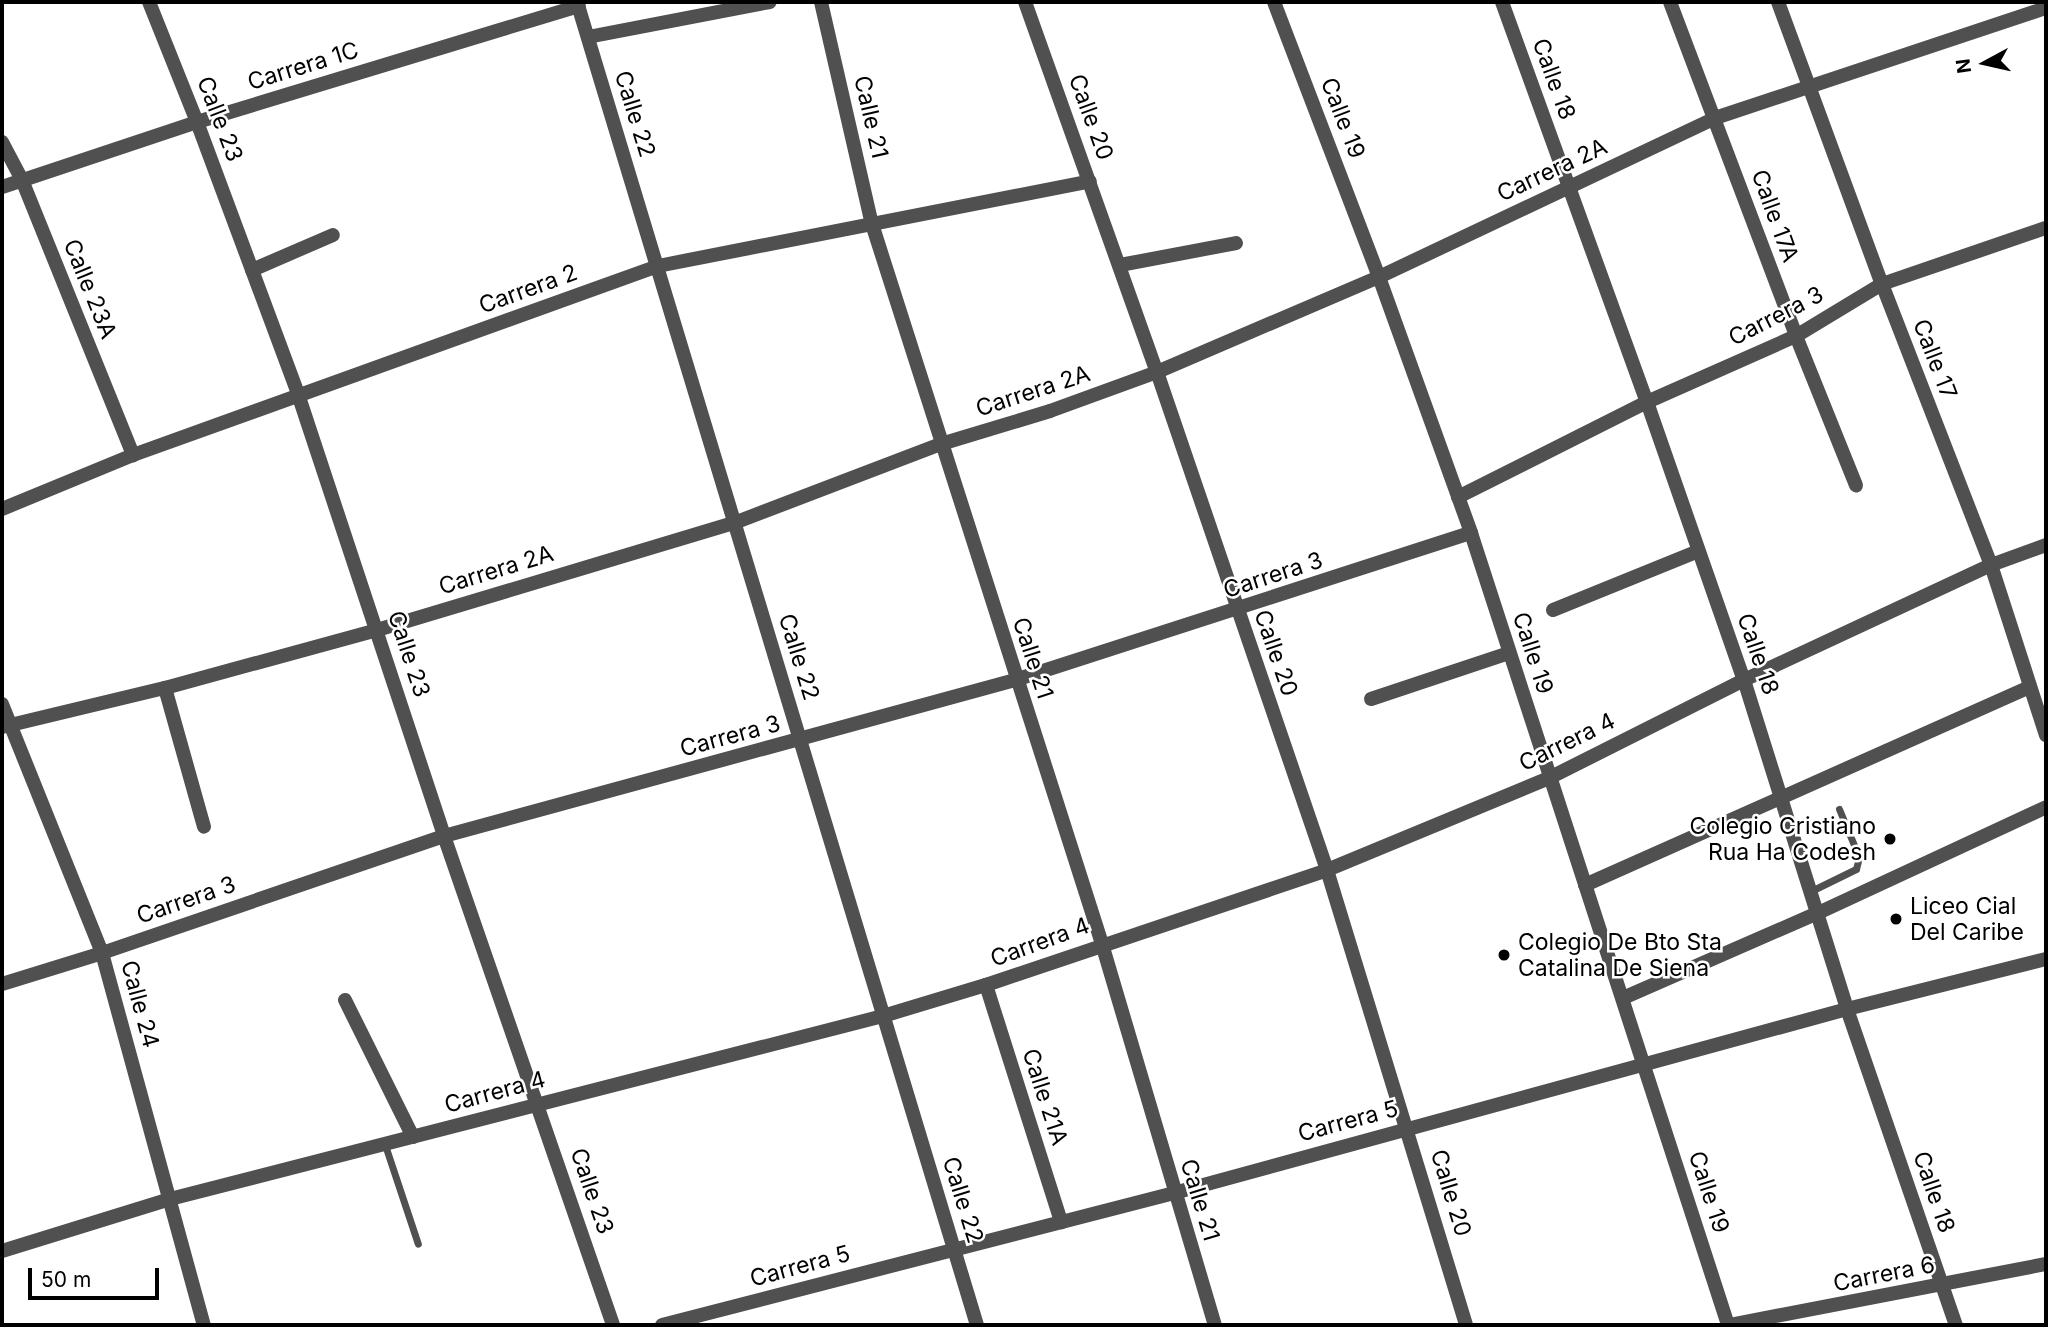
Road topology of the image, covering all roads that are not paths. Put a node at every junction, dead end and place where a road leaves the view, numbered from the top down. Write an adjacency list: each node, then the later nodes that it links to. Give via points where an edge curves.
1 (149, 2): 14 (street, Calle 23)
2 (770, 2): 11 (street)
3 (821, 2): 20 (street, Calle 21)
4 (1025, 2): 17 (street, Calle 20)
5 (1274, 2): 27 (street, Calle 19)
6 (1502, 2): 19 (street, Calle 18)
7 (1670, 2): 13 (street, Calle 17A)
8 (1777, 2): 12 (street, Calle 17)
9 (578, 4): 11 (street, Calle 22); 14 (street, Carrera 1C)
10 (2046, 8): 12 (street, Carrera 2A)
11 (588, 37): 25 (street, Calle 22)
12 (1808, 85): 13 (street, Carrera 2A); 28 (street, Calle 17)
13 (1715, 118): 19 (street, Carrera 2A); 29 (street, Calle 17A)
14 (197, 122): 16 (street, Carrera 1C); 26 (street, Calle 23)
15 (2, 142): 16 (street, Calle 23A)
16 (22, 180): 18 (street, Carrera 1C); 34 (street, Calle 23A)
17 (1090, 181): 20 (street, Carrera 2); 24 (street, Calle 20)
18 (2, 187)
19 (1570, 187): 27 (street, Carrera 2A); 32 (street, Calle 18)
20 (872, 224): 25 (street, Carrera 2); 33 (street, Calle 21)
21 (2046, 228): 28 (street, Carrera 3)
22 (333, 235): 26 (street)
23 (1236, 243): 24 (street)
24 (1119, 265): 30 (street, Calle 20)
25 (658, 266): 31 (street, Carrera 2); 38 (street, Calle 22)
26 (252, 270): 31 (street, Calle 23)
27 (1379, 277): 30 (street, Carrera 2A); 36 (street, Calle 19)
28 (1882, 284): 29 (street, Carrera 3); 42 (street, Calle 17)
29 (1796, 336): 32 (street, Carrera 3); 35 (street, Calle 17A)
30 (1157, 372): 33 (street, Carrera 2A); 44 (street, Calle 20)
31 (299, 397): 34 (street, Carrera 2); 45 (street, Calle 23)
32 (1647, 402): 36 (street, Carrera 3); 41 (street, Calle 18)
33 (941, 444): 38 (street, Carrera 2A); 47 (street, Calle 21)
34 (133, 455): 37 (street, Carrera 2)
35 (1856, 485)
36 (1458, 497): 39 (street, Calle 19)
37 (2, 509)
38 (734, 523): 45 (street, Carrera 2A); 55 (street, Calle 22)
39 (1471, 534): 44 (street, Carrera 3); 46 (street, Calle 19)
40 (2046, 545): 42 (street, Carrera 4)
41 (1698, 551): 43 (street); 48 (street, Calle 18)
42 (1991, 565): 48 (street, Carrera 4); 49 (street, Calle 17)
43 (1553, 610)
44 (1237, 611): 47 (street, Carrera 3); 62 (street, Calle 20)
45 (377, 630): 50 (street, Carrera 2A); 61 (street, Calle 23)
46 (1509, 653): 51 (street); 56 (street, Calle 19)
47 (1016, 680): 55 (street, Carrera 3); 66 (street, Calle 21)
48 (1744, 680): 56 (street, Carrera 4); 57 (street, Calle 18)
49 (2030, 687): 54 (street, Calle 17); 57 (street)
50 (165, 688): 53 (street, Carrera 2A); 60 (street)
51 (1371, 699)
52 (2, 704): 53 (street, Calle 24)
53 (5, 726): 67 (street, Calle 24)
54 (2046, 734)
55 (802, 740): 61 (street, Carrera 3); 74 (street, Calle 22)
56 (1551, 777): 62 (street, Carrera 4); 63 (street, Calle 19)
57 (1780, 798): 63 (street); 64 (street, Calle 18)
58 (2046, 807): 65 (street)
59 (1839, 810): 64 (lane, via 1859,857 1856,869)
60 (204, 827)
61 (444, 836): 67 (street, Carrera 3); 76 (street, Calle 23)
62 (1327, 870): 66 (street, Carrera 4); 77 (street, Calle 20)
63 (1585, 885): 71 (street, Calle 19)
64 (1811, 891): 65 (street, Calle 18)
65 (1818, 913): 71 (street); 73 (street, Calle 18)
66 (1102, 944): 70 (street, Carrera 4); 80 (street, Calle 21)
67 (102, 953): 69 (street, Carrera 3); 81 (street, Calle 24)
68 (2046, 959): 73 (street, Carrera 5)
69 (2, 984)
70 (986, 985): 74 (street, Carrera 4); 82 (street, Calle 21A)
71 (1623, 998): 75 (street, Calle 19)
72 (345, 1000): 78 (street)
73 (1847, 1009): 75 (street, Carrera 5); 87 (street, Calle 18)
74 (883, 1016): 76 (street, Carrera 4); 84 (street, Calle 22)
75 (1644, 1063): 77 (street, Carrera 5); 94 (street, Calle 19)
76 (538, 1103): 78 (street, Carrera 4); 89 (street, Calle 23)
77 (1408, 1128): 80 (street, Carrera 5); 93 (street, Calle 20)
78 (414, 1137): 79 (street, Carrera 4)
79 (385, 1144): 81 (street, Carrera 4); 83 (lane)
80 (1174, 1193): 82 (street, Carrera 5); 92 (street, Calle 21)
81 (170, 1199): 85 (street, Carrera 4); 88 (street, Calle 24)
82 (1061, 1222): 84 (street, Carrera 5)
83 (418, 1244)
84 (954, 1249): 90 (street, Carrera 5); 91 (street, Calle 22)
85 (2, 1251)
86 (2046, 1264): 87 (street, Carrera 6)
87 (1942, 1286): 94 (street, Carrera 6); 95 (street, Calle 18)
88 (204, 1325)
89 (613, 1325)
90 (662, 1325)
91 (977, 1325)
92 (1215, 1325)
93 (1466, 1325)
94 (1729, 1325)
95 (1956, 1325)

